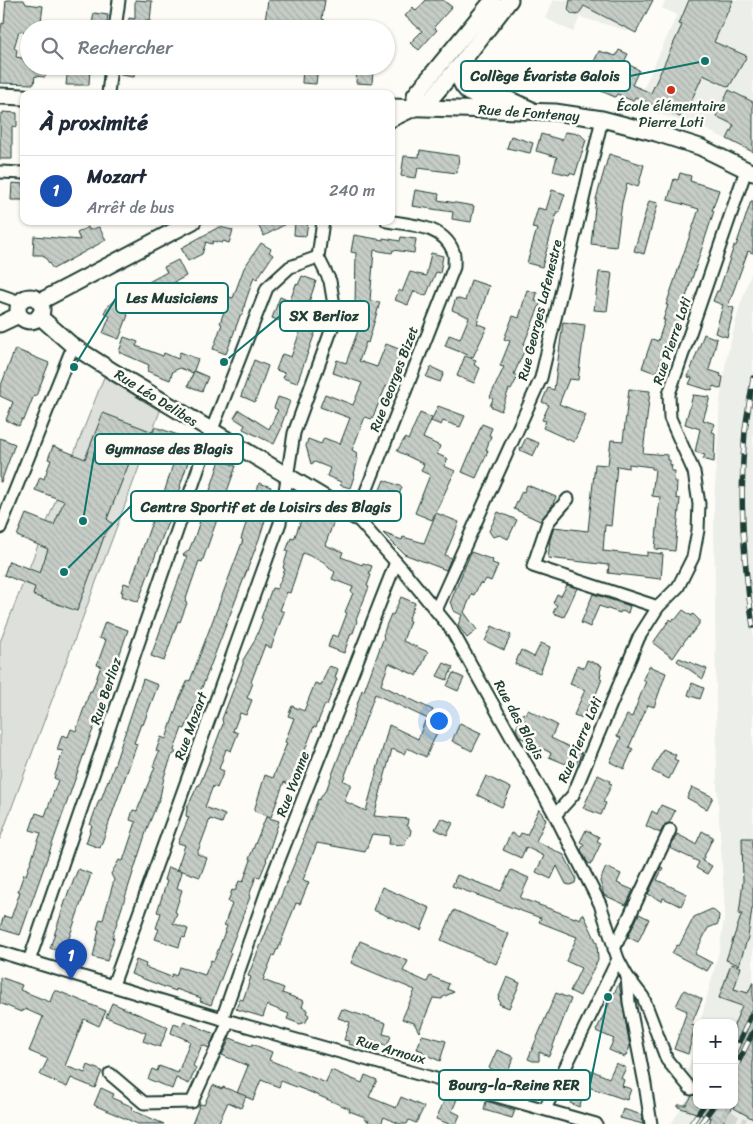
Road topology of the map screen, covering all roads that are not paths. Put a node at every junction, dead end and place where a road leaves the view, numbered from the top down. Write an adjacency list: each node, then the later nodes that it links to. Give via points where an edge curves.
1 (118, 0): 4 (street)
2 (493, 0): 11 (street, via 415,95)
3 (510, 0): 5 (street)
4 (116, 20)
5 (455, 70): 11 (street, via 428,101); 12 (street, via 469,93 510,100)
6 (110, 75): 7 (street)
7 (108, 90)
8 (0, 96): 9 (street)
9 (20, 97)
10 (395, 107): 11 (street, Rue de Fontenay)
11 (415, 108): 12 (street, Rue de Fontenay); 13 (street)
12 (536, 111): 14 (street, Rue de Fontenay)
13 (395, 117)
14 (602, 119): 16 (street, Rue de Fontenay, via 700,147); 34 (street, Rue Georges Lafenestre, via 541,378)
15 (0, 172): 17 (street)
16 (749, 172): 33 (street, Rue Pierre Loti, via 669,394 670,418 694,472 699,504 698,530 693,557 678,587)
17 (20, 173)
18 (395, 222): 30 (street, Rue Georges Bizet, via 428,228 443,235 454,252 454,266)
19 (186, 225): 24 (street)
20 (322, 225): 21 (street)
21 (318, 257): 27 (street, Rue Berlioz, via 290,267 268,288); 28 (street, Rue Mozart, via 330,281 336,317 294,433)
22 (0, 295): 23 (street)
23 (20, 308): 24 (street, via 30,298); 24 (street, via 24,320 30,321); 25 (street)
24 (39, 309): 26 (street, Rue Léo Delibes)
25 (0, 324)
26 (73, 346): 27 (street, Rue Léo Delibes); 31 (street)
27 (211, 432): 28 (street, Rue Léo Delibes); 39 (street, Rue Berlioz)
28 (288, 476): 30 (street, Rue Léo Delibes); 41 (street, Rue Mozart, via 280,523)
29 (568, 499): 33 (street, via 548,522 533,566)
30 (356, 517): 32 (street, Rue des Blagis)
31 (0, 528)
32 (396, 562): 34 (street, Rue des Blagis); 42 (street, Rue Yvonne, via 272,876)
33 (658, 607): 35 (street, Rue Pierre Loti, via 639,637 573,795)
34 (436, 610): 35 (street, Rue des Blagis, via 454,634)
35 (555, 815): 38 (street, Rue des Blagis, via 600,904)
36 (670, 830): 38 (street)
37 (0, 952): 39 (street, Rue Arnoux)
38 (616, 954): 40 (street, Rue des Blagis); 44 (street)
39 (29, 961): 41 (street, Rue Arnoux)
40 (627, 976): 45 (street, Rue des Blagis, via 643,997 668,1060); 49 (street)
41 (113, 985): 42 (street, Rue Arnoux)
42 (225, 1020): 43 (street, Rue Yvonne, via 192,1102 144,1103); 46 (street, Rue Arnoux)
43 (110, 1074)
44 (560, 1078): 46 (street, via 528,1088); 47 (street)
45 (691, 1089)
46 (517, 1101): 47 (street, Rue Arnoux)
47 (544, 1109): 48 (street, Rue Arnoux)
48 (596, 1124)
49 (651, 1124)

